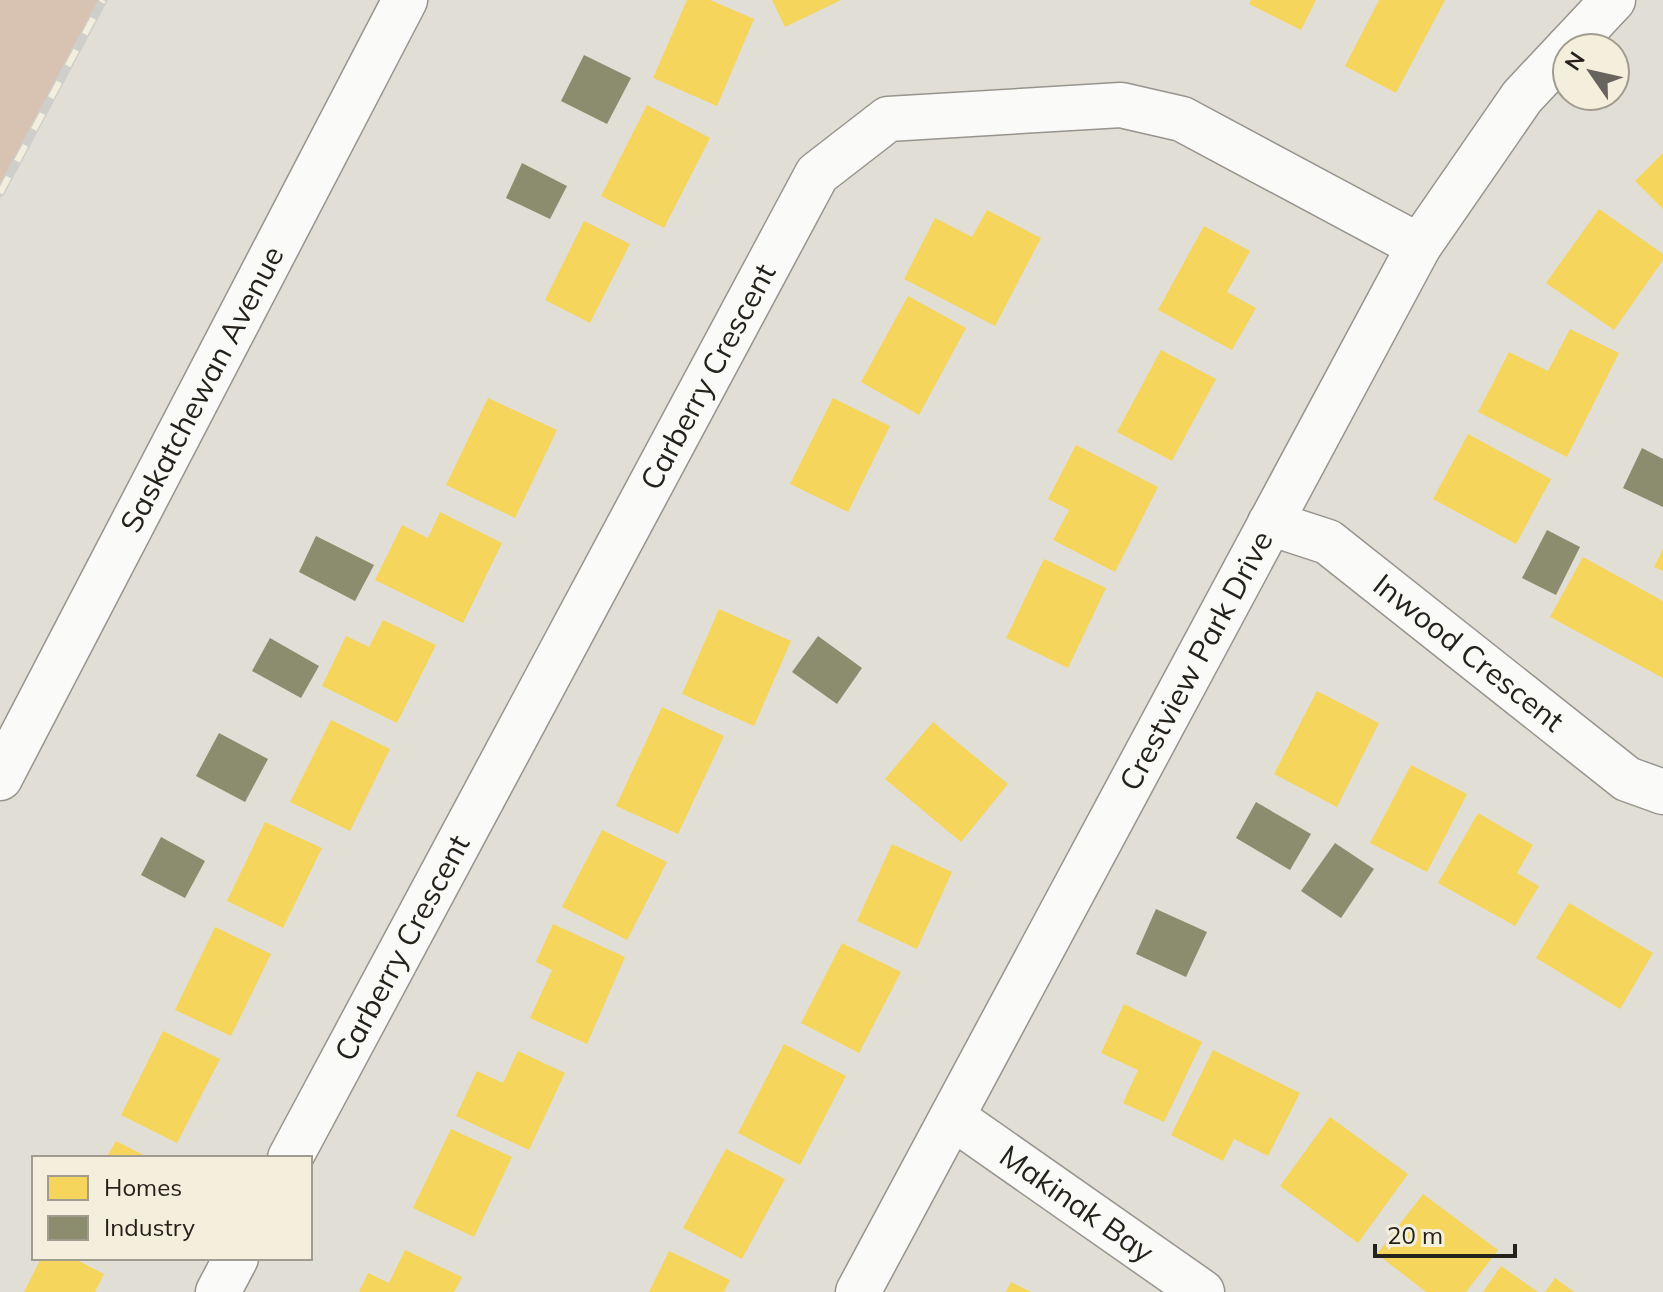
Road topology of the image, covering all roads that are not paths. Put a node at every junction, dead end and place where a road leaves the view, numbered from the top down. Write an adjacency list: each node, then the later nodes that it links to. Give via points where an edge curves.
1 (405, 0): 7 (street, Saskatchewan Avenue)
2 (1613, 0): 3 (street, Crestview Park Drive)
3 (1583, 32)
4 (1551, 66): 5 (street, Crestview Park Drive, via 1522,97)
5 (1419, 246): 6 (street, Crestview Park Drive); 10 (street, Carberry Crescent, via 1182,119 1121,105 888,119 817,174)
6 (1270, 523): 8 (street, Inwood Crescent, via 1328,542 1627,779); 9 (street, Crestview Park Drive)
7 (0, 778)
8 (1663, 792)
9 (952, 1117): 13 (street, Crestview Park Drive); 14 (street, Makinak Bay)
10 (291, 1156)
11 (235, 1260): 12 (street)
12 (218, 1292)
13 (858, 1292)
14 (1202, 1292)

